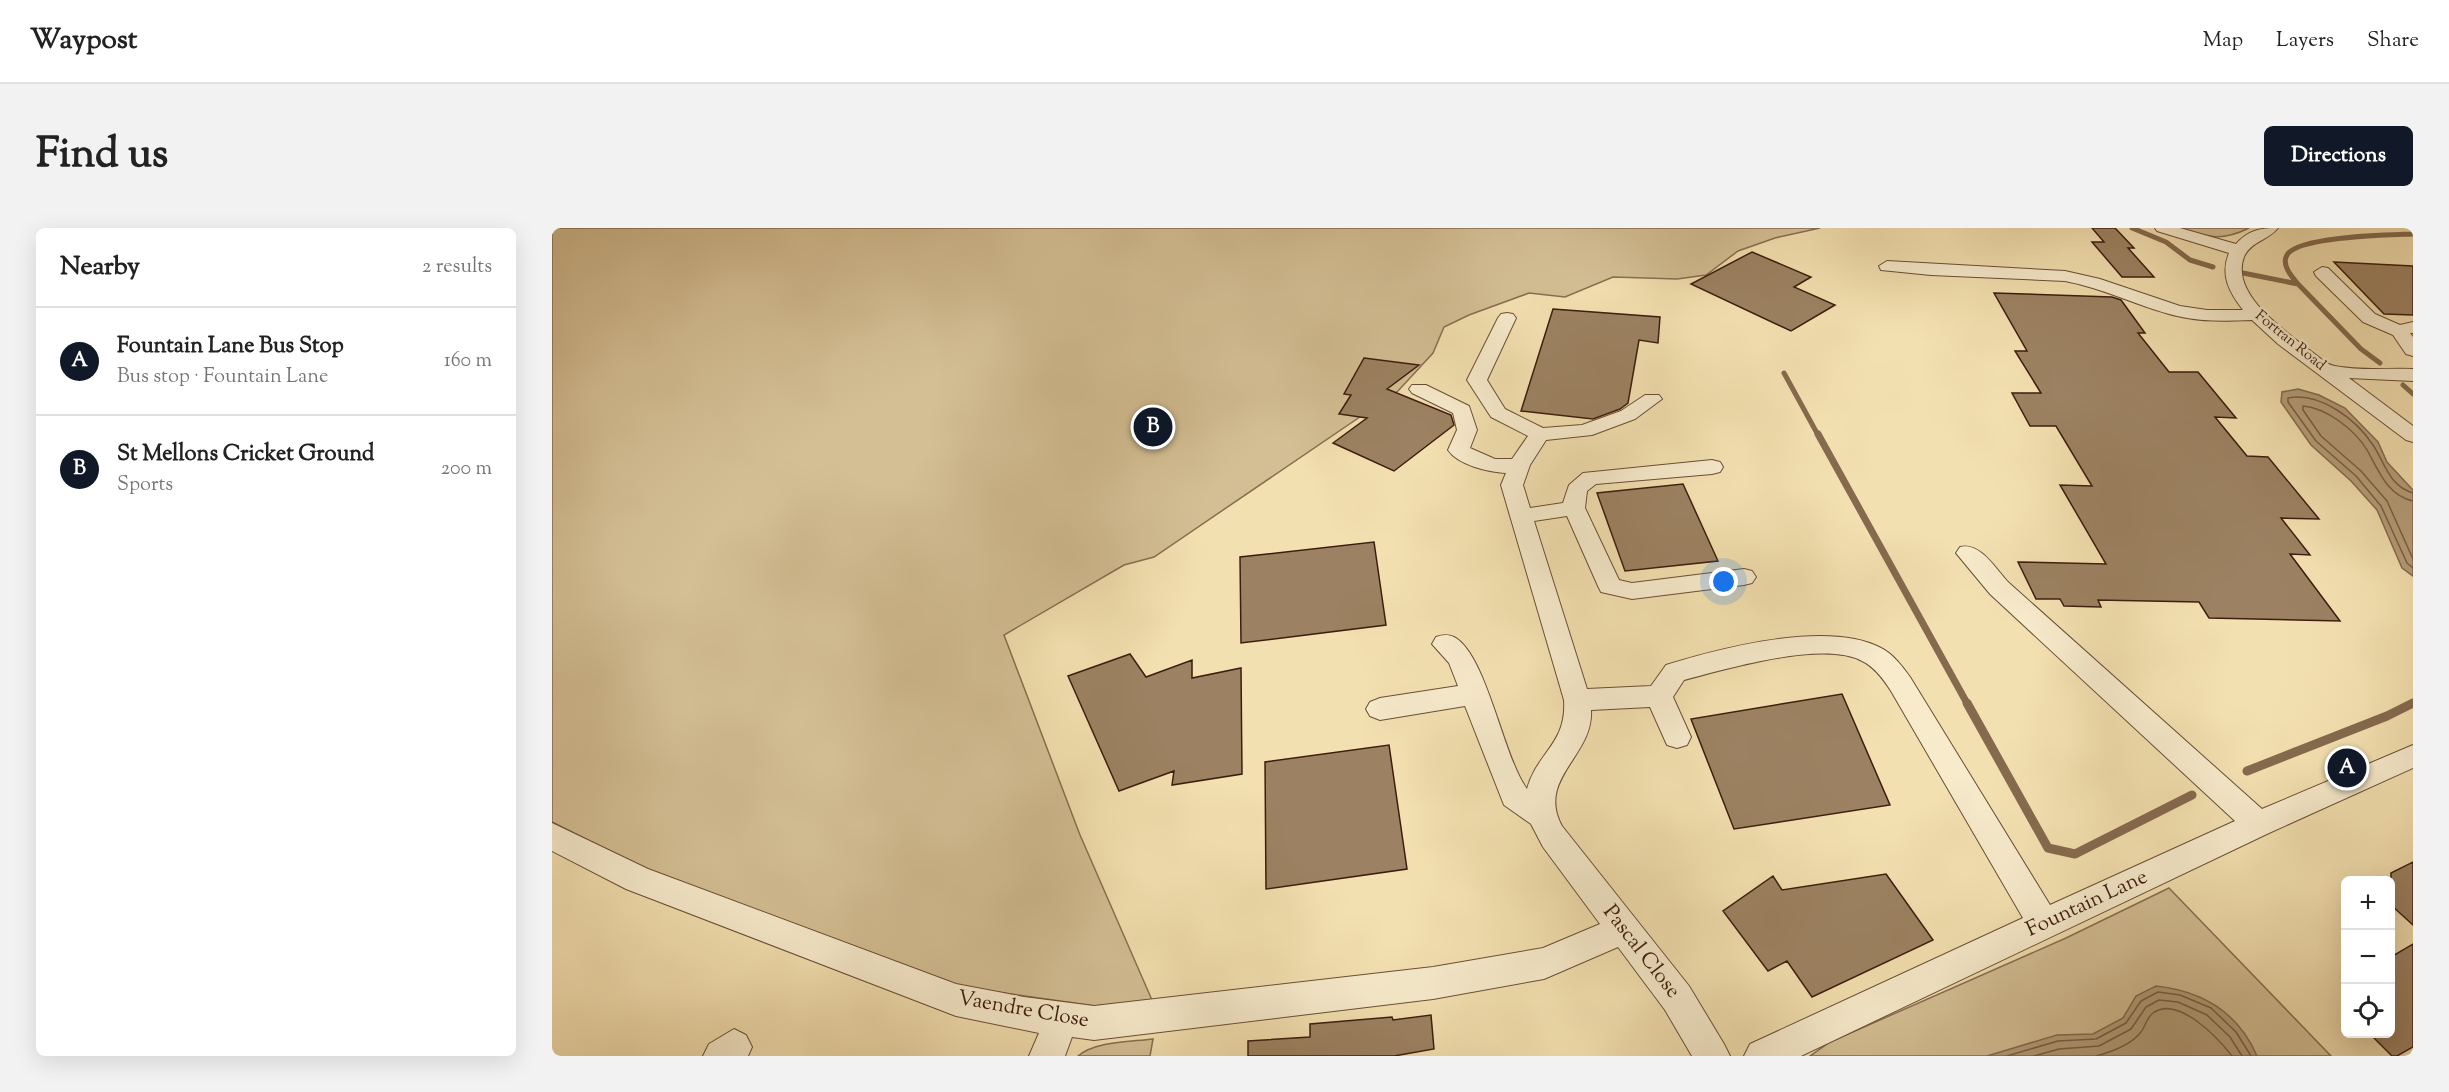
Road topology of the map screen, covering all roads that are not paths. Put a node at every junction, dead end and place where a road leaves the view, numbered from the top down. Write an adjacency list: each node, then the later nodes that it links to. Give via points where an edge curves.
1 (2163, 228): 3 (street)
2 (2271, 228): 3 (street)
3 (2238, 250): 6 (street, Fortran Road, via 2231,266 2232,277)
4 (1887, 266): 6 (street, via 1917,271 2065,276 2116,288 2179,312)
5 (2322, 272): 8 (street, via 2369,318)
6 (2256, 315): 10 (street, Fortran Road)
7 (1507, 318): 14 (street, via 1477,380 1498,413)
8 (2406, 329): 9 (street)
9 (2413, 350)
10 (2328, 372): 11 (street); 15 (street, Fortran Road)
11 (2413, 375)
12 (1419, 389): 16 (street, via 1462,410 1467,430 1458,450 1480,462 1507,468)
13 (1652, 399): 14 (street, via 1628,414 1585,431)
14 (1540, 434): 16 (street)
15 (2413, 436)
16 (1520, 465): 19 (street, via 1512,485)
17 (1712, 467): 18 (street, via 1591,478 1579,484 1573,495)
18 (1574, 508): 19 (street); 21 (street, via 1610,586 1632,591)
19 (1522, 516): 25 (street)
20 (1968, 553): 30 (street, via 1999,588)
21 (1743, 577)
22 (1444, 644): 23 (street, via 1460,658)
23 (1473, 694): 26 (street); 29 (street, via 1514,796)
24 (1659, 696): 25 (street); 27 (street); 32 (street, via 1675,672 1771,650 1825,644 1872,654 1902,683)
25 (1577, 700): 29 (street, via 1576,728 1549,769 1541,789)
26 (1380, 709)
27 (1677, 737)
28 (2413, 756): 30 (street, Fountain Lane)
29 (1544, 817): 33 (street, Pascal Close, via 1564,852)
30 (2258, 824): 32 (street, Fountain Lane)
31 (552, 836): 34 (street, Vaendre Close, via 637,879 956,1000)
32 (2044, 924): 37 (street, Fountain Lane)
33 (1623, 930): 34 (street, Vaendre Close, via 1544,963 1432,983 1118,1021); 36 (street, Pascal Close, via 1677,998)
34 (1062, 1020): 35 (street)
35 (1047, 1056)
36 (1712, 1056)
37 (1762, 1056)

